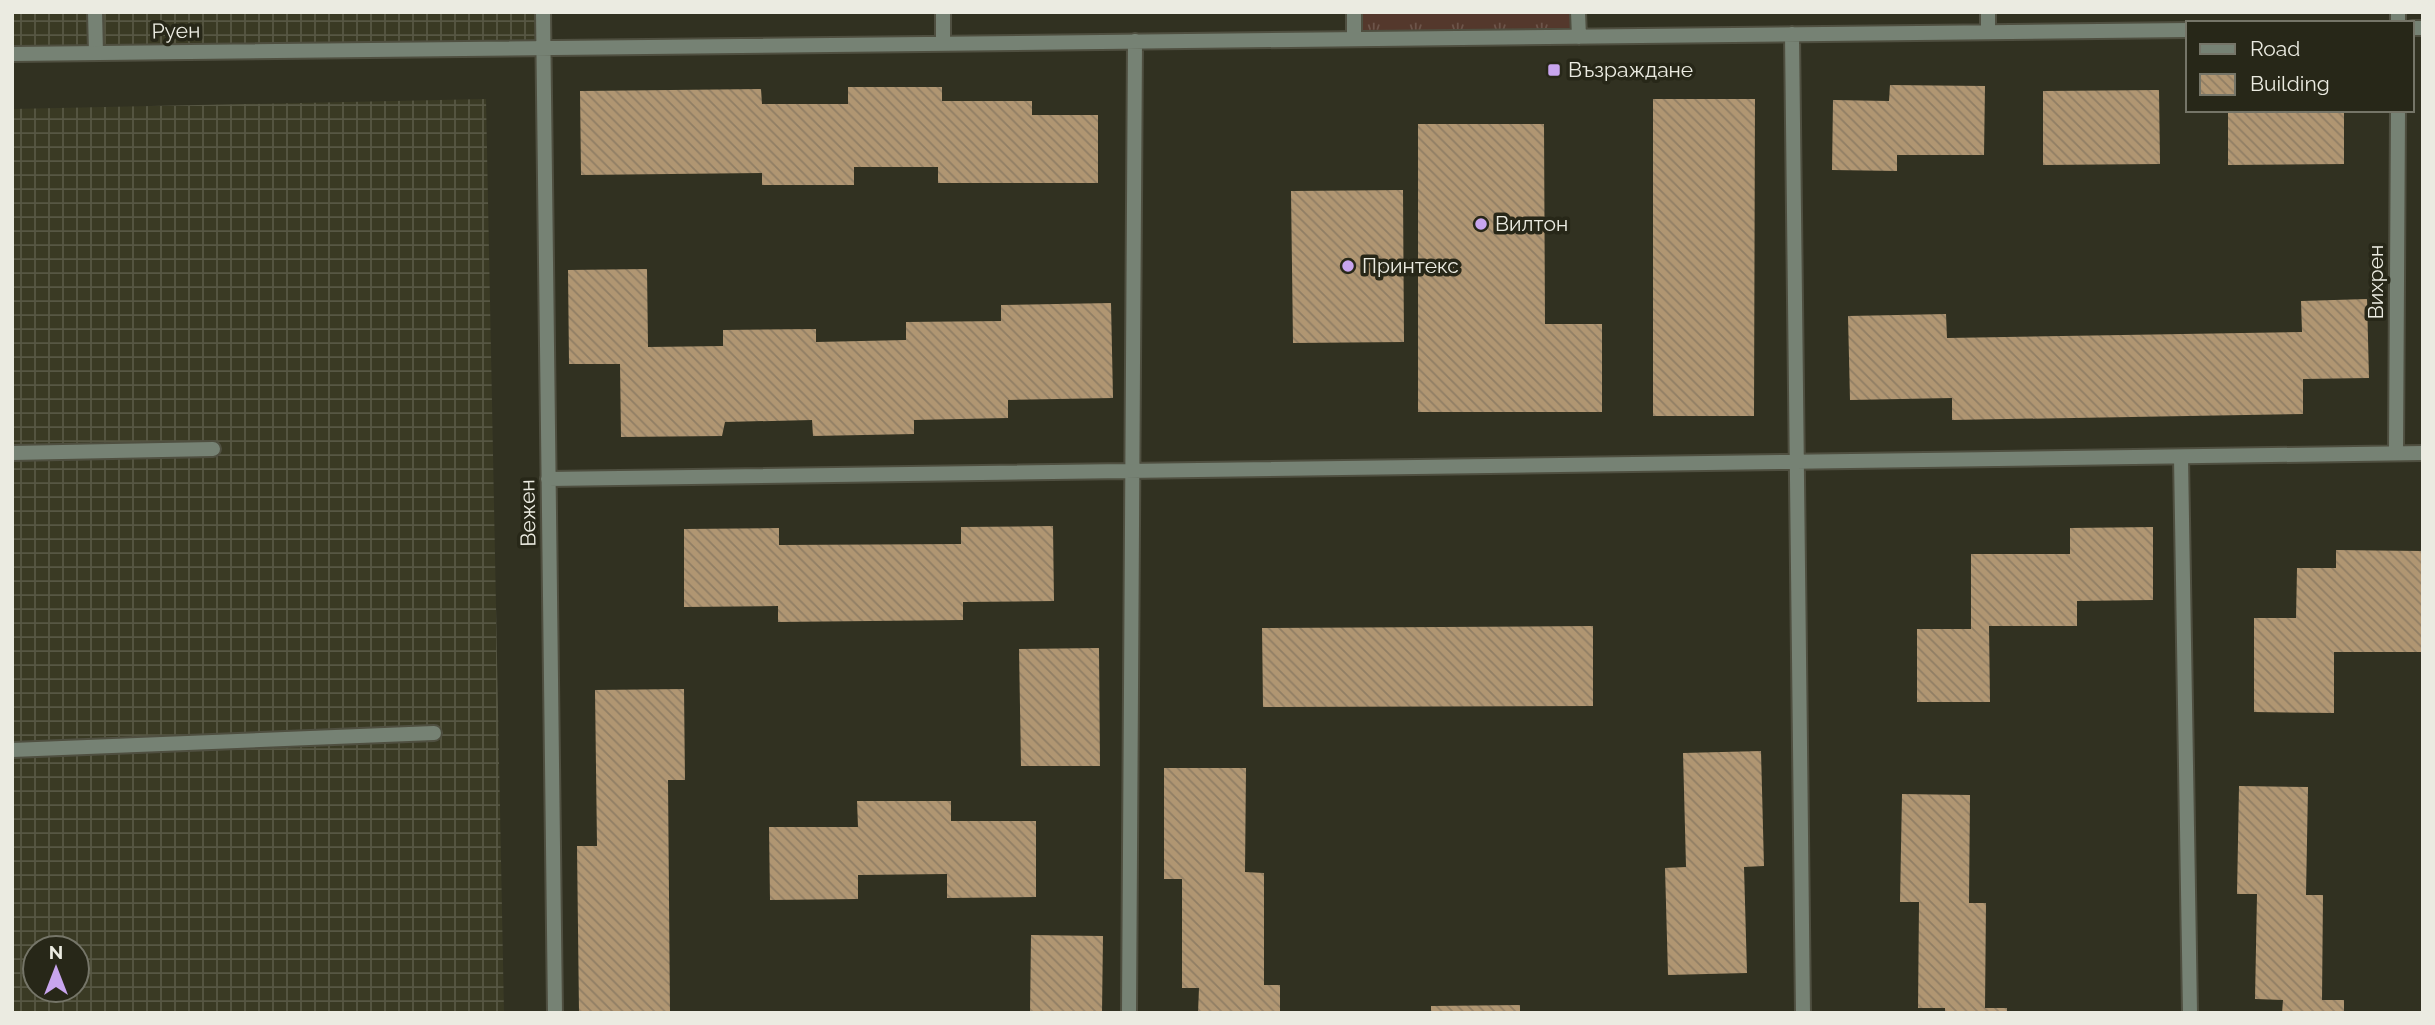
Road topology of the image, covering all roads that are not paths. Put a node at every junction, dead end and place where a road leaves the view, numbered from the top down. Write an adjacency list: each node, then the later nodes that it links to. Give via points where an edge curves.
1 (95, 12): 15 (street)
2 (542, 12): 14 (street, Вежен)
3 (943, 12): 13 (street)
4 (1354, 12): 11 (street)
5 (1578, 12): 10 (street)
6 (1988, 12): 8 (street)
7 (2186, 30): 8 (street, Руен)
8 (1988, 32): 9 (street, Руен)
9 (1792, 34): 10 (street, Руен); 23 (street)
10 (1579, 37): 11 (street, Руен)
11 (1354, 39): 12 (street, Руен)
12 (1135, 41): 13 (street, Руен); 24 (street)
13 (943, 43): 14 (street, Руен)
14 (543, 48): 15 (street, Руен); 25 (street, Вежен)
15 (96, 53): 16 (street, Руен)
16 (12, 54)
17 (2398, 112): 20 (street, Вихрен)
18 (213, 449): 19 (street)
19 (12, 453)
20 (2396, 453): 21 (street); 22 (street)
21 (2423, 453)
22 (2181, 457): 23 (street); 31 (street)
23 (1797, 462): 24 (street); 30 (street)
24 (1132, 471): 25 (street); 29 (street)
25 (548, 479): 28 (street, Вежен)
26 (434, 733): 27 (street)
27 (12, 750)
28 (555, 1013)
29 (1129, 1013)
30 (1804, 1013)
31 (2190, 1013)

